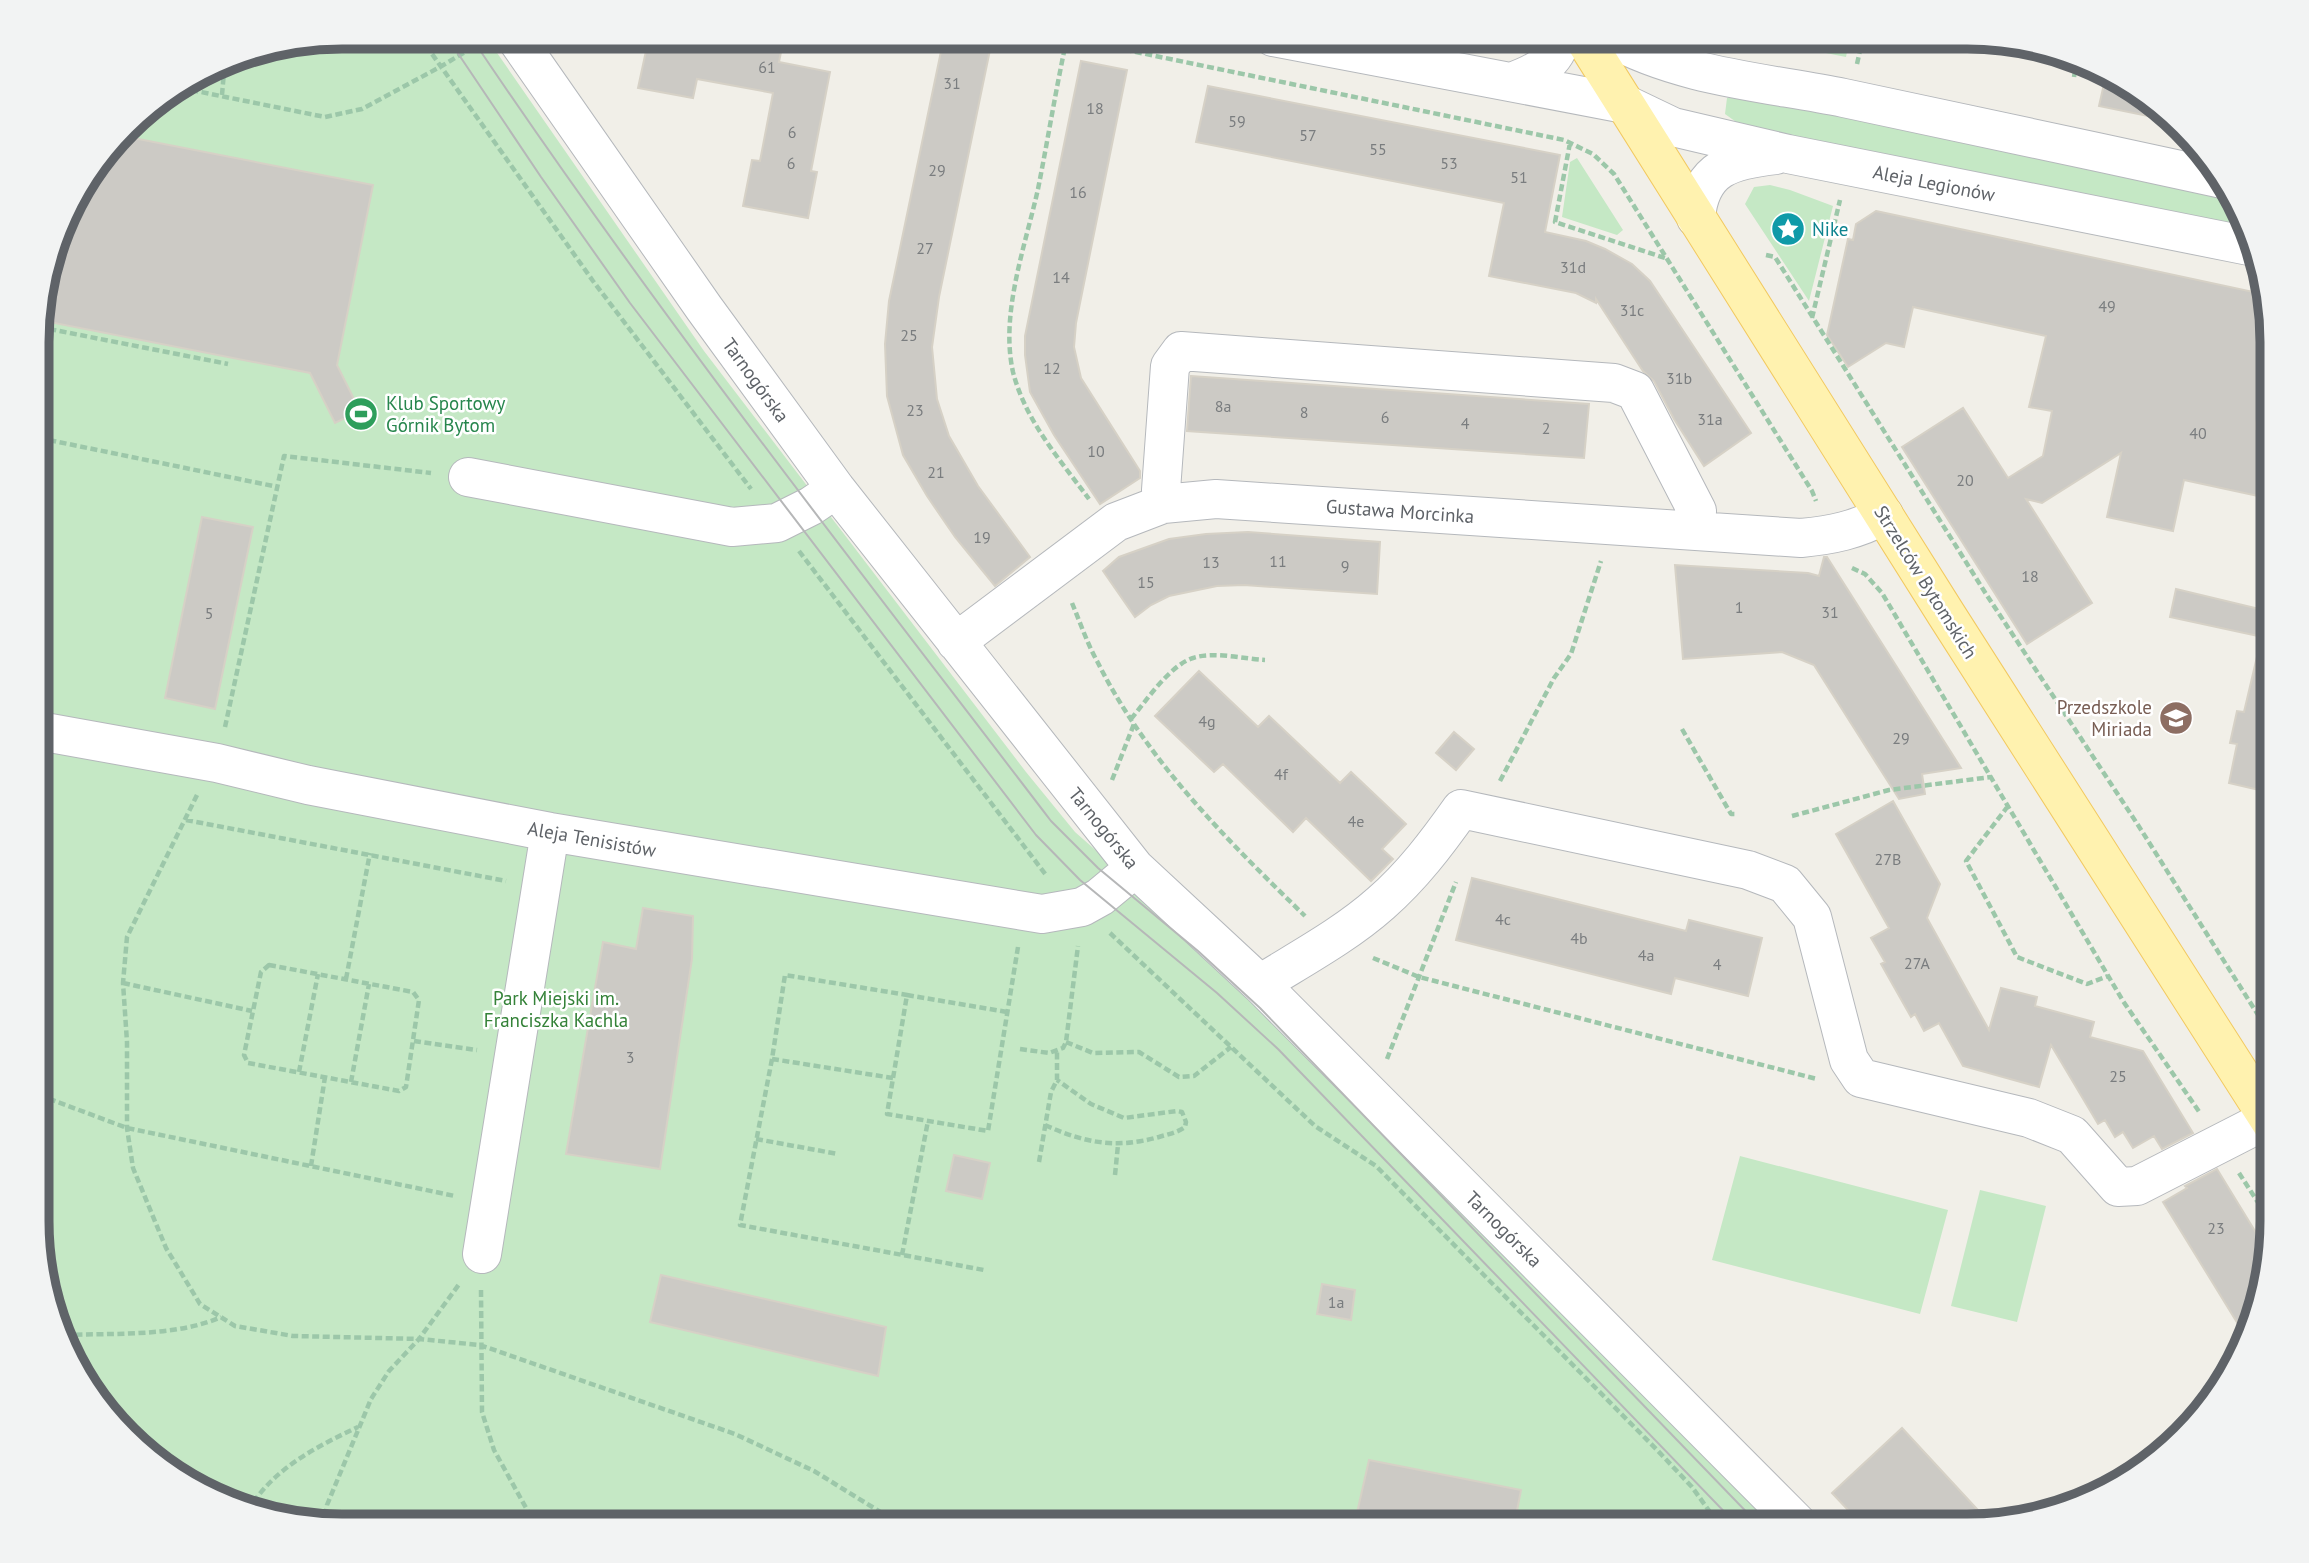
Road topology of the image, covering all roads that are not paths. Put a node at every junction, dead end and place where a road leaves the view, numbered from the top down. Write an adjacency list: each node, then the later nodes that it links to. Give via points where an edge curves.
1 (507, 49): 14 (street, Tarnogórska)
2 (1336, 49): 7 (street, Aleja Legionów)
3 (1558, 49): 7 (street, via 1546,64)
4 (1591, 49): 8 (main road, Strzelców Bytomskich)
5 (1632, 49): 6 (street)
6 (1692, 71): 8 (street, via 1650,85); 10 (street, via 1842,97)
7 (1511, 82): 8 (street, Aleja Legionów)
8 (1625, 104): 9 (street, Aleja Legionów, via 1673,127); 11 (main road, Strzelców Bytomskich)
9 (1788, 154): 11 (street, via 1742,159 1724,167 1698,197); 12 (street, Aleja Legionów)
10 (2209, 176)
11 (1696, 218): 16 (main road, Strzelców Bytomskich)
12 (2243, 245)
13 (468, 477): 14 (street, via 732,527 777,523)
14 (836, 489): 18 (street, Tarnogórska)
15 (1163, 504): 17 (street, Gustawa Morcinka, via 1216,499); 17 (street, via 1170,366 1181,351 1614,383 1636,391 1697,511); 18 (street, Gustawa Morcinka, via 1116,522)
16 (1884, 515): 17 (street, Gustawa Morcinka, via 1864,527 1801,538); 23 (main road, Strzelców Bytomskich)
17 (1696, 530)
18 (956, 642): 21 (street, Tarnogórska)
19 (49, 732): 20 (street, Aleja Tenisistów)
20 (550, 832): 21 (street, Aleja Tenisistów, via 1042,914 1082,906); 25 (street)
21 (1135, 869): 22 (street, Tarnogórska)
22 (1260, 984): 24 (street, via 1380,904 1433,849 1461,809 1748,870 1784,884 1812,917 1849,1060 1861,1078 2029,1118 2072,1135 2118,1186 2137,1186); 26 (street, Tarnogórska)
23 (2260, 1106)
24 (2260, 1126)
25 (482, 1254)
26 (1788, 1514)

